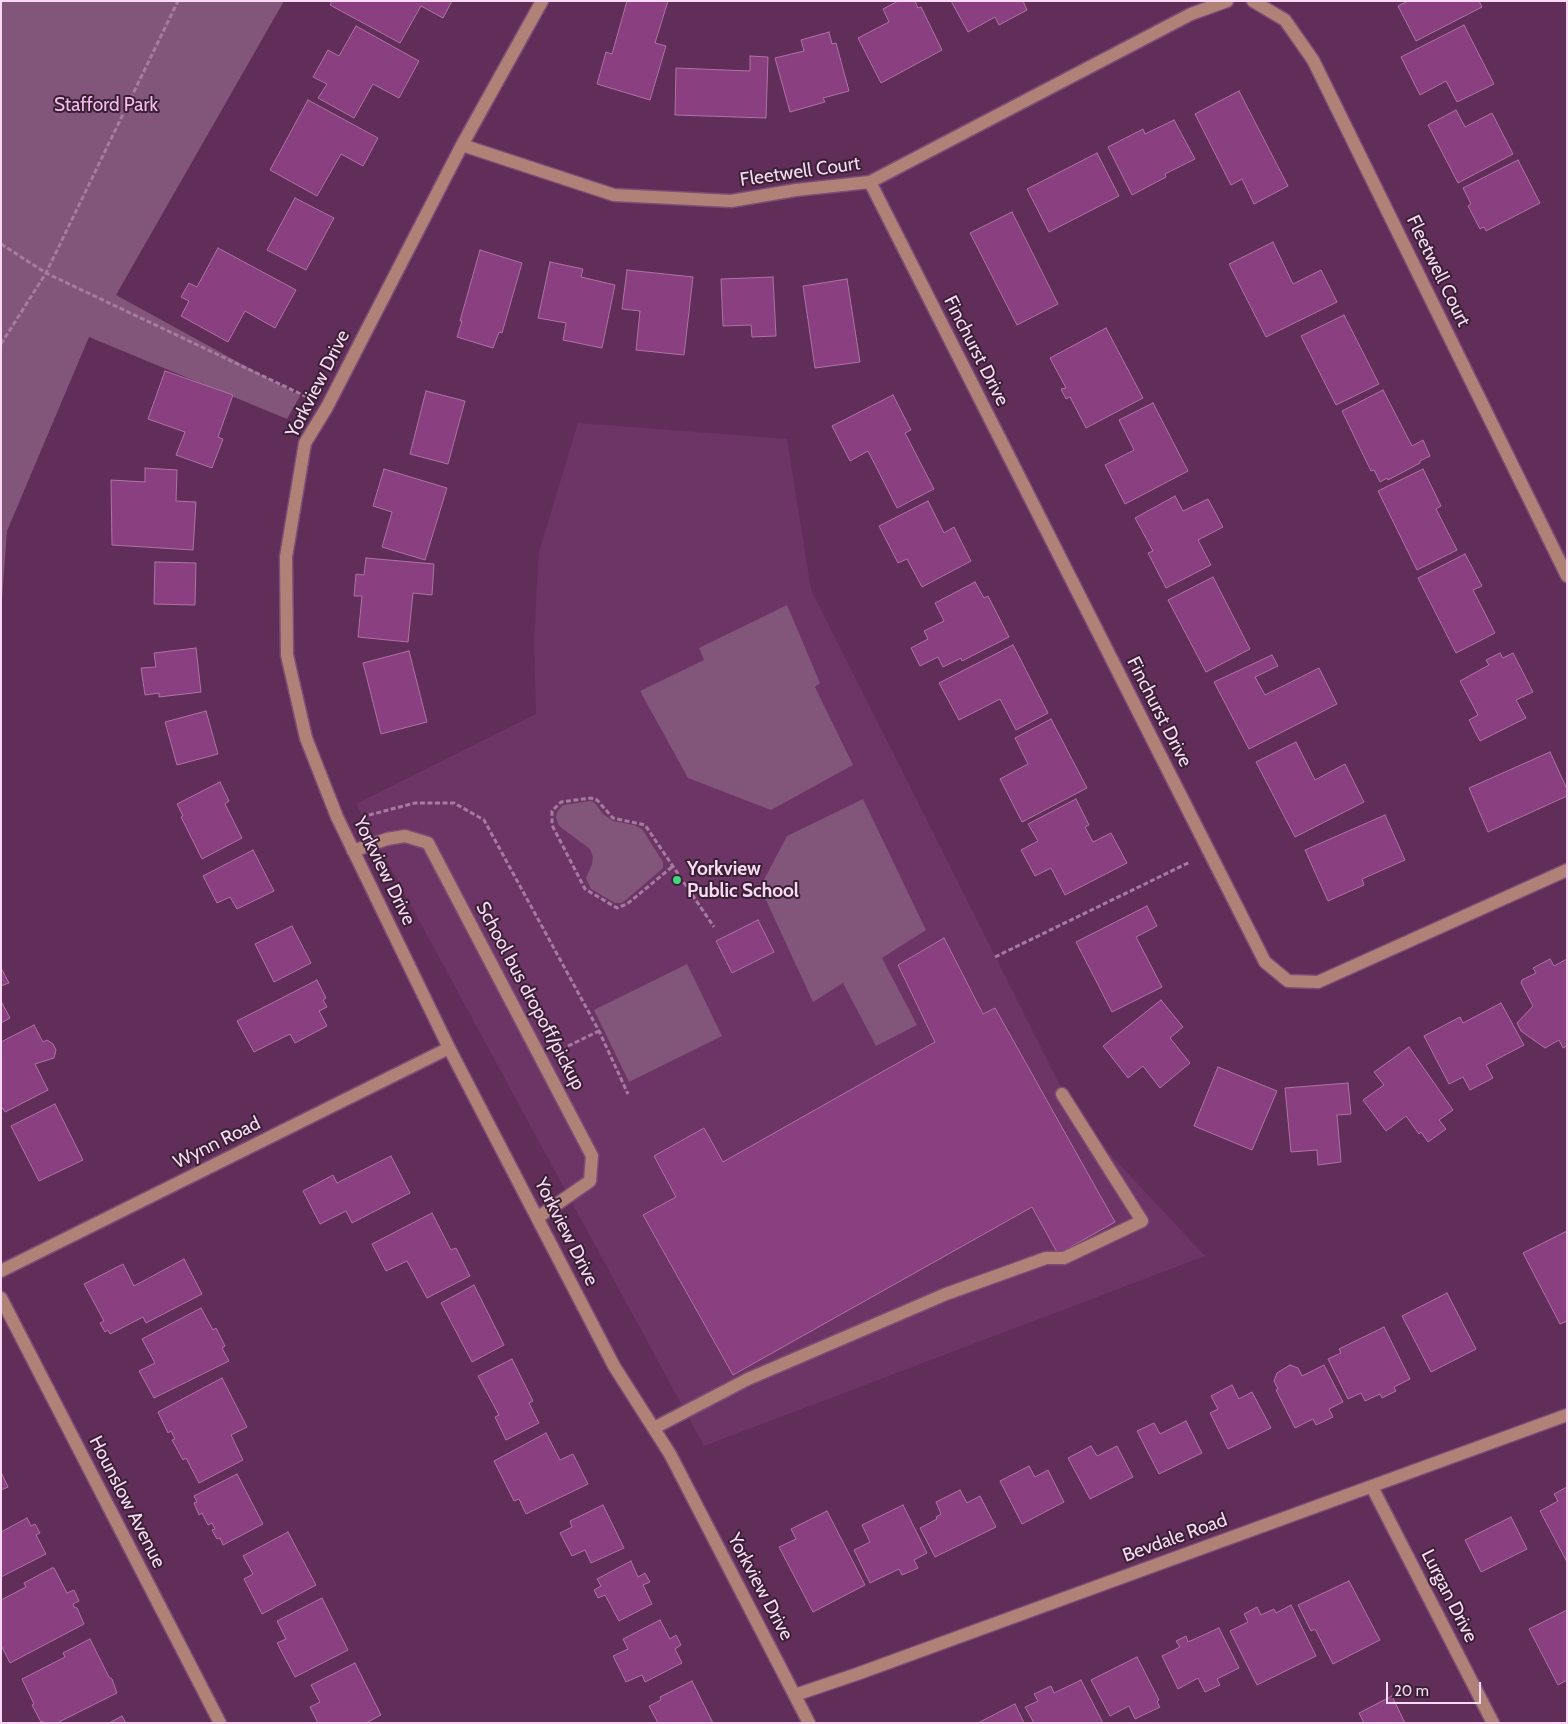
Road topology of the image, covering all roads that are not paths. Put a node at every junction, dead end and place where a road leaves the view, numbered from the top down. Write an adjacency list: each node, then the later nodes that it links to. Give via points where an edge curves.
1 (542, 1): 4 (street, Yorkview Drive)
2 (1227, 1): 5 (street, Fleetwell Court, via 1191,14)
3 (1253, 1): 6 (street, Fleetwell Court, via 1285,20 1314,60)
4 (462, 145): 5 (street, Fleetwell Court, via 614,195 732,201); 7 (street, Yorkview Drive, via 305,444 286,557 287,655 306,738)
5 (870, 182): 8 (street, Finchurst Drive, via 1265,962 1288,981 1318,982)
6 (1567, 576)
7 (353, 851): 9 (street, Yorkview Drive); 11 (street, School bus dropoff/pickup, via 405,836 428,843 592,1156 590,1181)
8 (1567, 870)
9 (449, 1048): 11 (street, Yorkview Drive); 12 (street, Wynn Road)
10 (1062, 1094): 15 (street, via 1142,1221 1064,1258 1046,1258 946,1294 748,1379)
11 (537, 1218): 15 (street, Yorkview Drive, via 614,1366)
12 (1, 1271)
13 (1, 1298): 18 (street, Hounslow Avenue)
14 (1567, 1415): 16 (street, Bevdale Road)
15 (654, 1428): 17 (street, Yorkview Drive)
16 (1372, 1487): 17 (street, Bevdale Road); 20 (street, Lurgan Drive)
17 (795, 1695): 19 (street, Yorkview Drive)
18 (220, 1723)
19 (809, 1723)
20 (1493, 1723)

